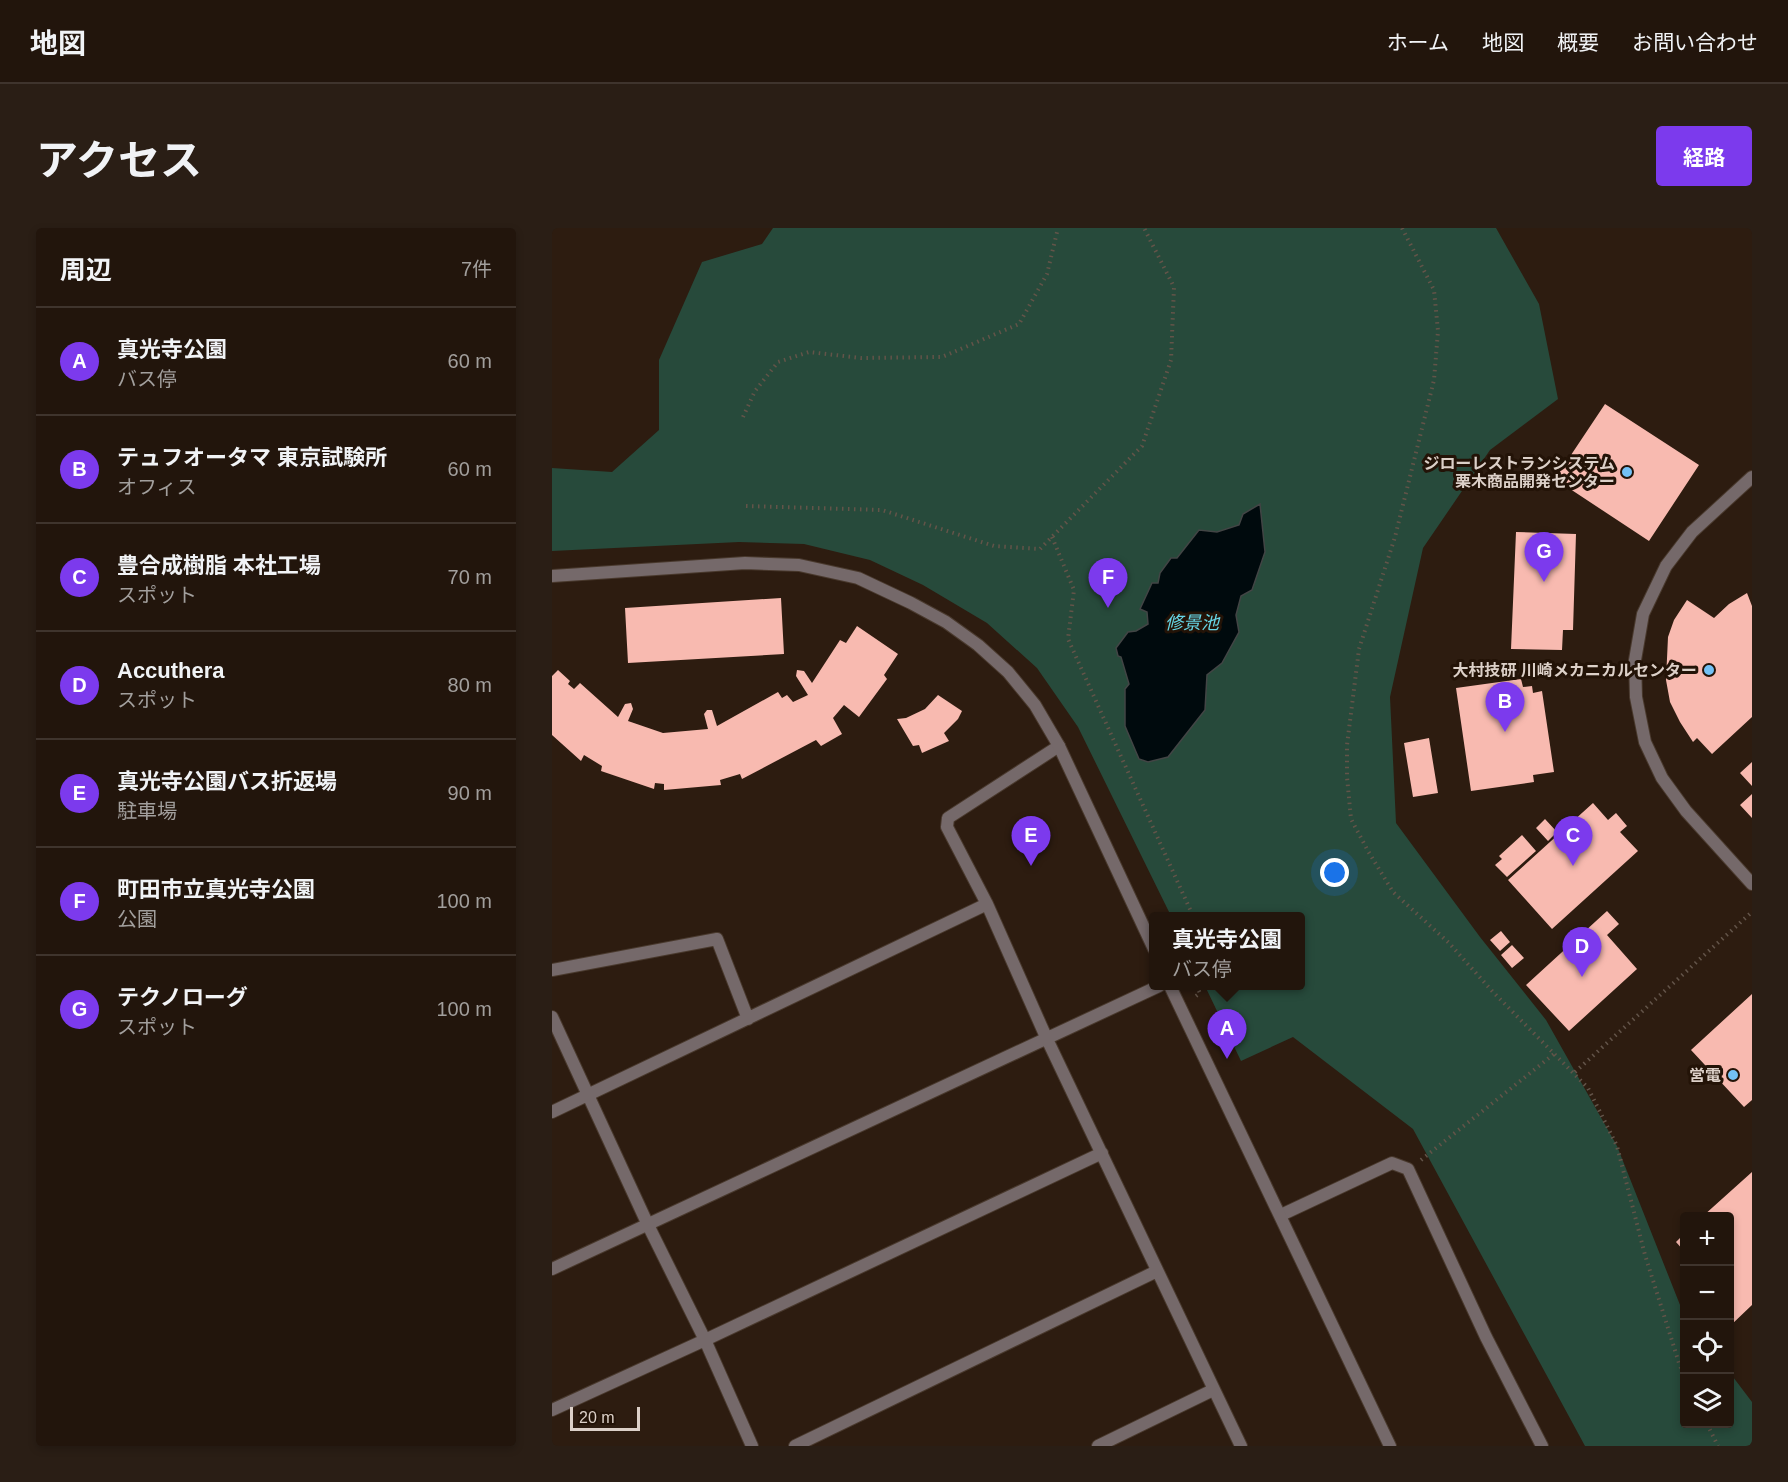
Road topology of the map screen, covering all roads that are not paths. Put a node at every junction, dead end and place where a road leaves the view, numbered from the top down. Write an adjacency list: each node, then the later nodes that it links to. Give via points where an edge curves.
1 (1752, 477): 4 (street, via 1692,532 1666,566 1643,614 1635,660 1636,697 1645,742 1662,778 1686,811)
2 (552, 576): 3 (street, via 745,563 799,565 858,578 946,622 978,645 1008,672)
3 (1059, 746): 5 (street, via 948,818 947,827); 6 (street)
4 (1752, 884)
5 (987, 904): 11 (street); 12 (street)
6 (1149, 938)
7 (552, 970): 11 (street, via 717,939)
8 (1150, 990): 12 (street)
9 (1172, 990): 16 (street)
10 (552, 1017): 13 (street)
11 (748, 1019): 13 (street)
12 (1046, 1037): 15 (street); 17 (street)
13 (589, 1095): 14 (street); 17 (street)
14 (552, 1112)
15 (1102, 1153): 19 (street); 20 (street)
16 (1281, 1215): 27 (street); 28 (street, via 1392,1163 1408,1169)
17 (648, 1225): 18 (street); 20 (street)
18 (552, 1269)
19 (1157, 1271): 21 (street); 24 (street)
20 (705, 1340): 22 (street); 23 (street)
21 (1213, 1390): 25 (street); 26 (street)
22 (552, 1410)
23 (752, 1446)
24 (795, 1446)
25 (1098, 1446)
26 (1241, 1446)
27 (1390, 1446)
28 (1542, 1446)

